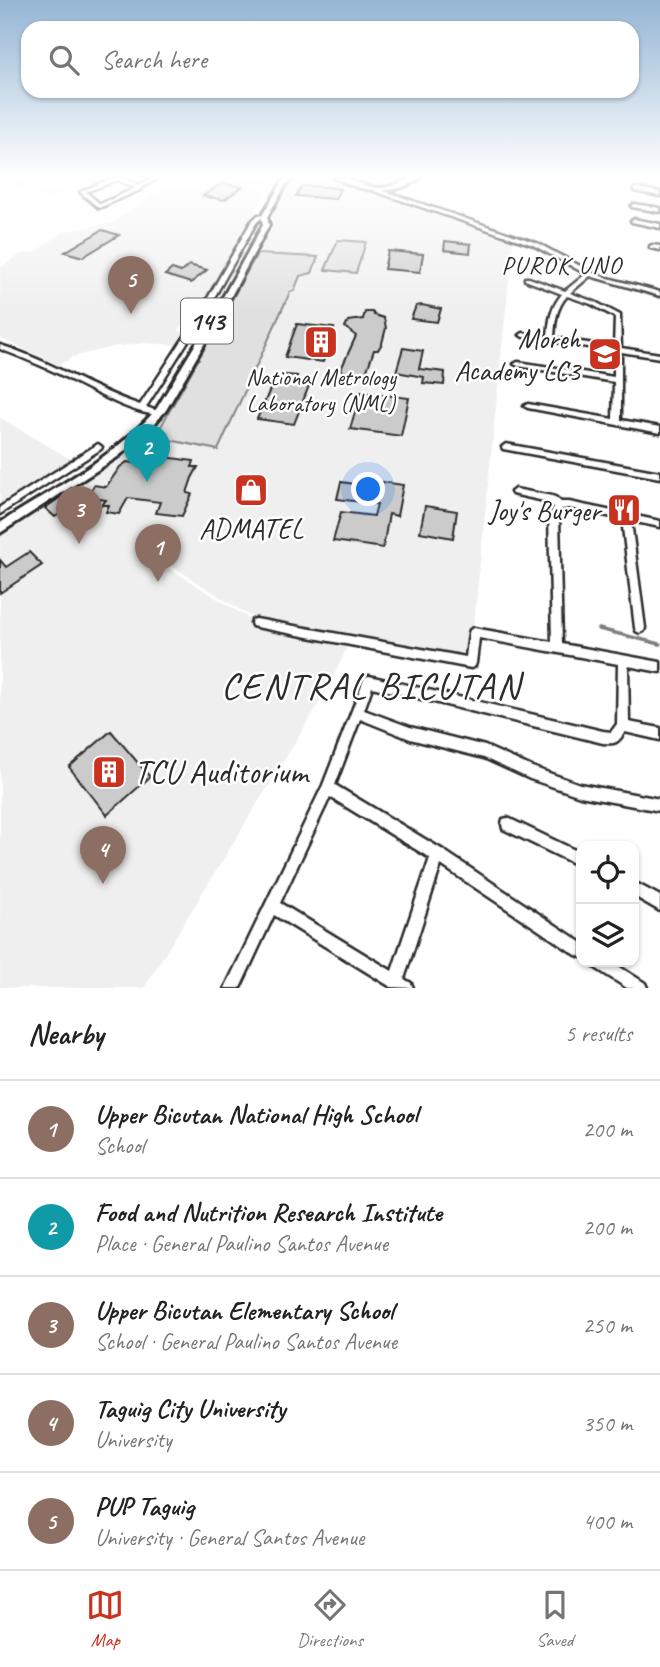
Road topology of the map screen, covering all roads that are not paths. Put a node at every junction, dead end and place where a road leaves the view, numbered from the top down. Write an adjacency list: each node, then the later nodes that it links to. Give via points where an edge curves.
1 (253, 223): 16 (street)
2 (261, 223): 17 (main road, 143)
3 (265, 223): 34 (main road, 143, via 161,410 114,454)
4 (473, 223): 7 (street, via 535,244)
5 (652, 247): 6 (street)
6 (660, 248)
7 (589, 274): 9 (street); 10 (street)
8 (527, 279): 9 (street)
9 (567, 293): 12 (street, via 552,312); 14 (street, via 617,314)
10 (660, 295)
11 (523, 335): 12 (street)
12 (551, 339): 14 (street)
13 (0, 346): 21 (street)
14 (617, 349): 15 (street); 19 (street)
15 (660, 356)
16 (172, 361): 17 (street); 21 (street)
17 (183, 362): 22 (main road, 143)
18 (519, 364): 19 (street)
19 (617, 380): 23 (street)
20 (527, 406): 23 (street)
21 (141, 409): 22 (street)
22 (152, 412): 32 (main road, 143, via 110,452)
23 (617, 421): 24 (street)
24 (660, 430)
25 (98, 447): 30 (street)
26 (506, 447): 27 (street)
27 (660, 475)
28 (515, 492): 29 (street, via 548,498)
29 (559, 506): 31 (street); 37 (street, via 554,516)
30 (0, 511)
31 (626, 517): 33 (street); 36 (street)
32 (0, 523)
33 (660, 524)
34 (0, 529)
35 (256, 623): 37 (street, via 471,663 474,633)
36 (640, 628)
37 (557, 648): 38 (street)
38 (623, 660): 39 (street); 41 (street)
39 (660, 667)
40 (358, 713): 41 (street, via 369,681 603,737 614,738); 43 (street); 44 (street, via 410,733 485,752 580,790)
41 (623, 726): 42 (street)
42 (660, 734)
43 (328, 788): 46 (street); 50 (street)
44 (660, 805)
45 (508, 824): 47 (street)
46 (438, 855): 51 (street); 53 (street)
47 (576, 858)
48 (639, 892): 49 (street)
49 (660, 904)
50 (273, 906): 53 (street); 54 (street)
51 (576, 947)
52 (607, 967): 55 (street)
53 (401, 985)
54 (232, 988)
55 (640, 988)

